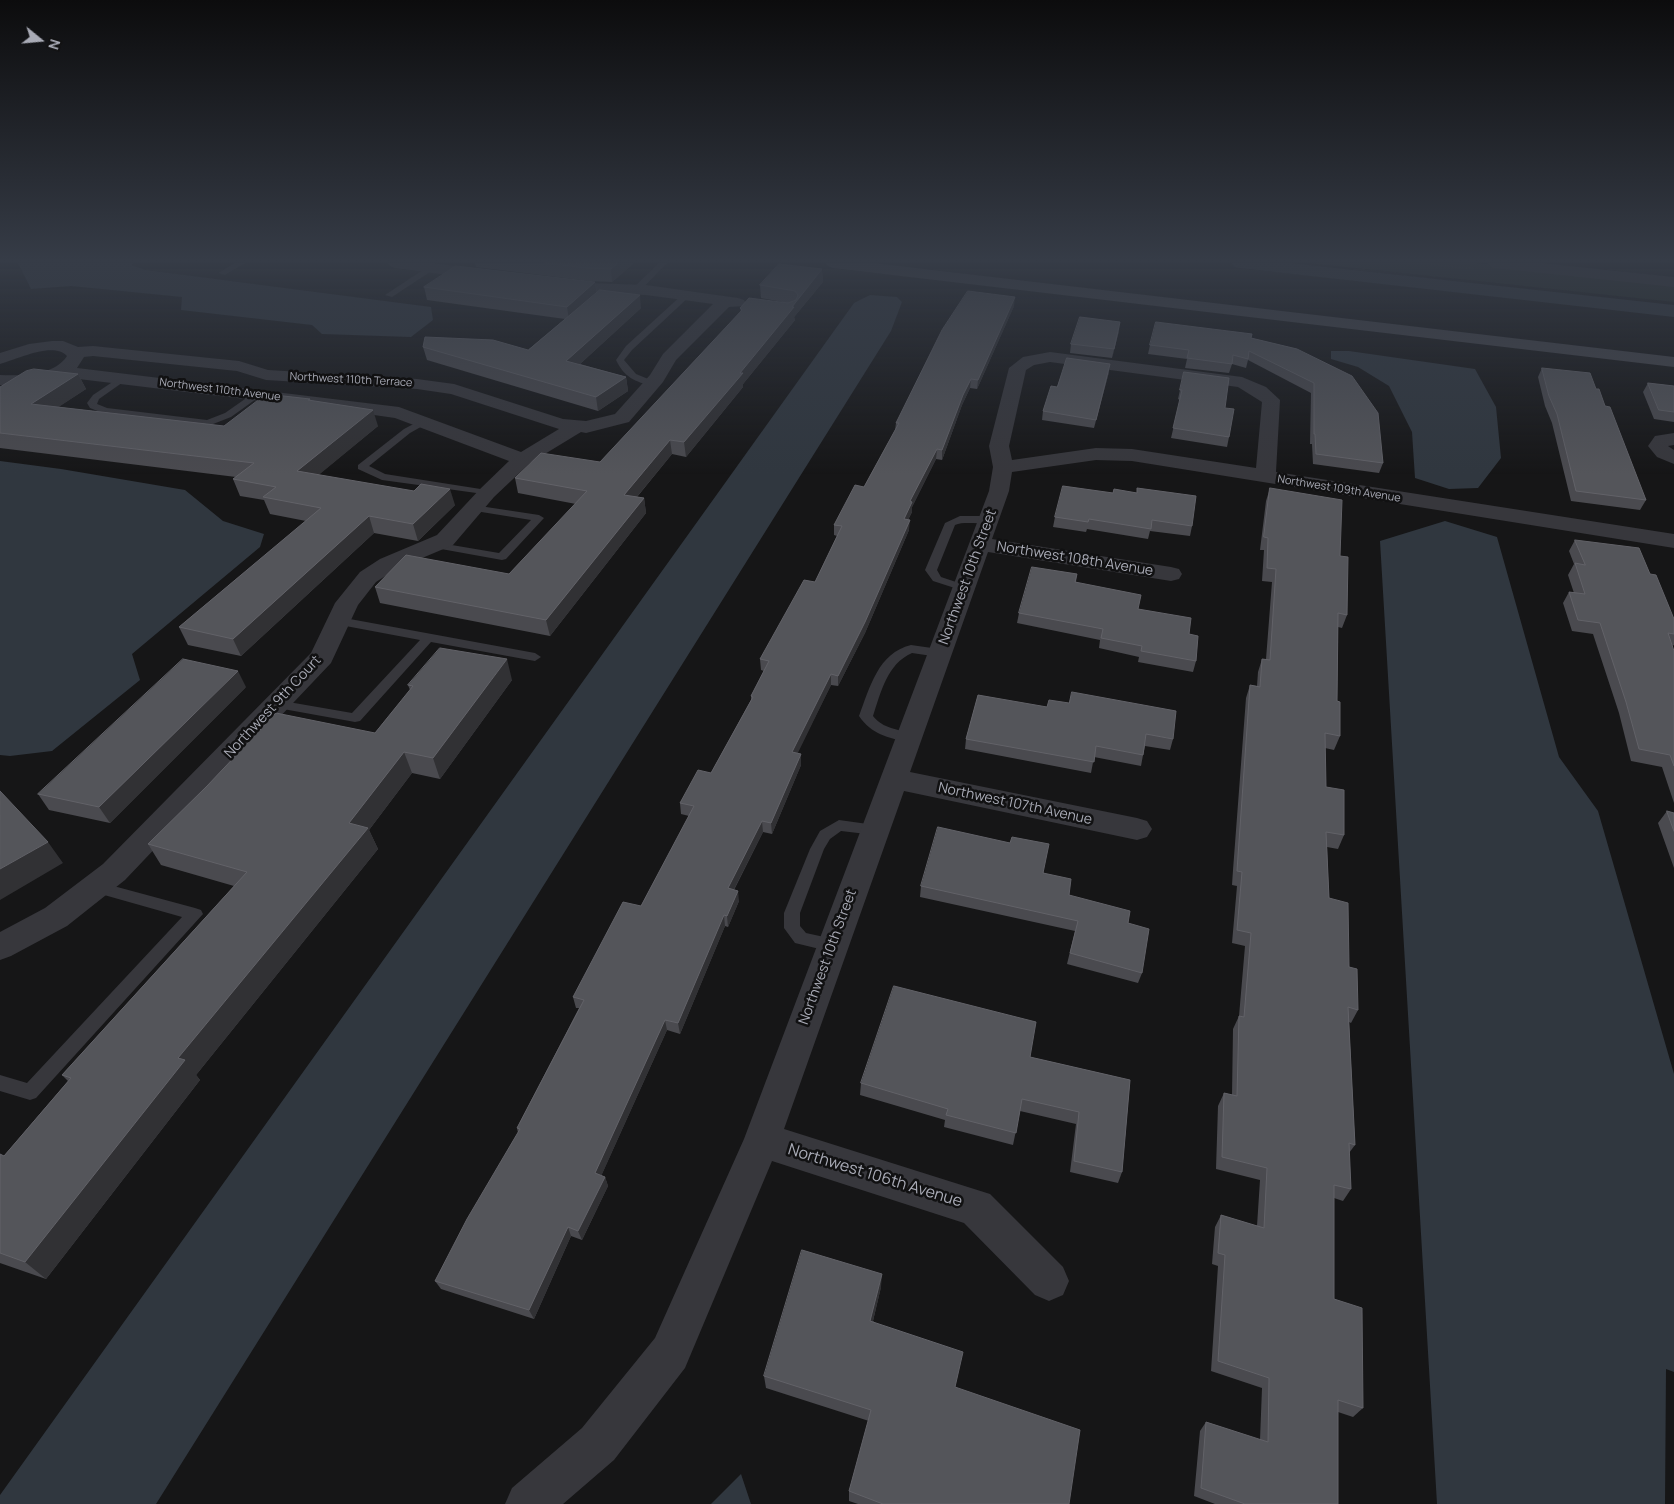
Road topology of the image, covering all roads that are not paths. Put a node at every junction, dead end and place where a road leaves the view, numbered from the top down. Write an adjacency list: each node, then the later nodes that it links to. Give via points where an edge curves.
1 (645, 333): 14 (lane, via 620,360 626,372 636,379)
2 (692, 333): 14 (street, via 669,358)
3 (1432, 333): 10 (main road)
4 (1530, 333): 7 (main road)
5 (0, 345): 6 (street)
6 (35, 348): 8 (street, Northwest 110th Terrace, via 60,347); 9 (street)
7 (1674, 350)
8 (75, 352): 11 (street, via 74,361); 17 (street, Northwest 110th Terrace, via 93,351 230,365 266,375 454,388 560,424)
9 (0, 359)
10 (1674, 362)
11 (60, 371): 12 (street, Northwest 110th Avenue); 13 (street, via 30,380)
12 (123, 378): 15 (street, Northwest 110th Avenue); 15 (lane, via 96,397 93,406 105,411 208,423 228,415)
13 (0, 381)
14 (653, 383): 17 (street, Northwest 110th Terrace, via 622,418)
15 (258, 394): 16 (street, Northwest 110th Avenue, via 399,413)
16 (423, 422): 20 (street, Northwest 110th Avenue); 23 (lane, via 362,467 382,477)
17 (578, 426): 20 (street, Northwest 9th Court)
18 (1674, 438): 19 (street, via 1662,440 1658,446)
19 (1674, 458)
20 (523, 459): 23 (street, Northwest 9th Court)
21 (1004, 467): 22 (street, Northwest 109th Avenue, via 1096,454 1132,456); 22 (street, Northwest 10th Street, via 999,446 1018,368 1029,361 1050,357 1242,382 1260,391 1271,400); 24 (street, Northwest 10th Street)
22 (1265, 477): 25 (street, Northwest 109th Avenue)
23 (480, 500): 26 (street, Northwest 9th Court, via 445,540); 26 (lane, via 539,518 502,557)
24 (984, 532): 27 (street, Northwest 108th Avenue); 30 (street, Northwest 10th Street)
25 (1674, 541)
26 (434, 545): 28 (street, Northwest 9th Court, via 388,564 368,577 347,603)
27 (1172, 574)
28 (339, 622): 29 (lane); 32 (street, Northwest 9th Court, via 322,657)
29 (428, 638): 31 (lane); 32 (lane, via 355,718)
30 (939, 653): 33 (street, Northwest 10th Street); 33 (lane, via 909,649 896,657 886,666 866,716 882,732)
31 (535, 656)
32 (277, 704): 37 (street, Northwest 9th Court, via 114,872)
33 (908, 737): 34 (street, Northwest 10th Street)
34 (893, 779): 35 (street, Northwest 107th Avenue); 36 (street, Northwest 10th Street)
35 (1137, 829)
36 (875, 830): 38 (street, Northwest 10th Street); 38 (lane, via 839,826 824,836 792,913 792,928 801,938)
37 (95, 887): 39 (street, Northwest 9th Court, via 56,916); 40 (lane, via 195,914 30,1092)
38 (832, 946): 41 (street, Northwest 10th Street)
39 (0, 947)
40 (0, 1083)
41 (762, 1140): 42 (street, Northwest 106th Avenue, via 976,1208); 43 (street, Northwest 10th Street, via 670,1353 598,1444)
42 (1050, 1281)
43 (528, 1504)

